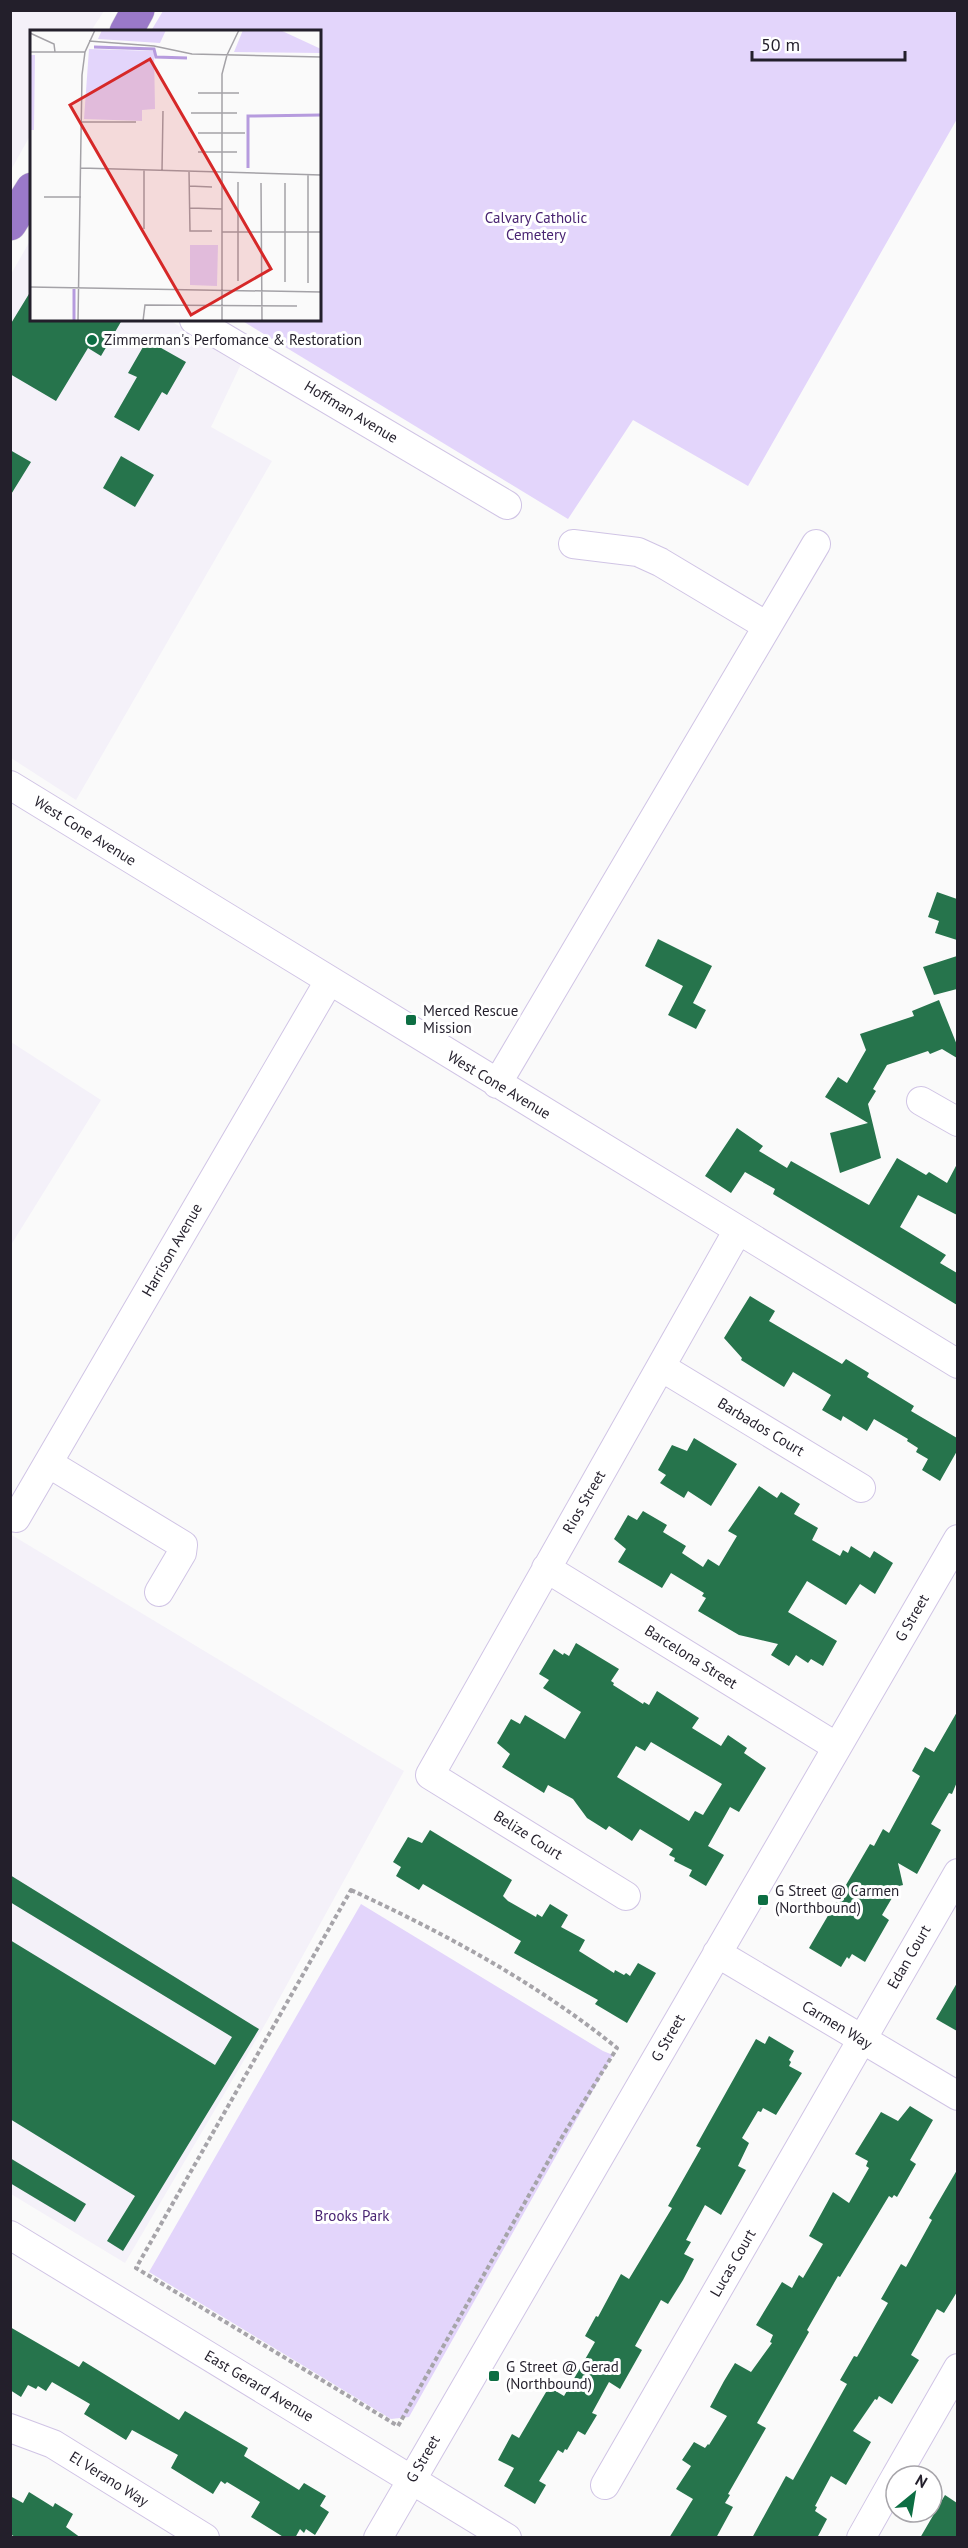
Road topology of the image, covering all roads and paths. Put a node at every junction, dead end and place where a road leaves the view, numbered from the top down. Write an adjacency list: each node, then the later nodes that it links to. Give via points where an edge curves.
1 (138, 10): 2 (highway)
2 (127, 30)
3 (196, 321): 4 (street, Hoffman Avenue)
4 (507, 505)
5 (573, 544): 7 (street, via 638,552)
6 (816, 544): 7 (street)
7 (767, 626): 10 (street)
8 (10, 785): 9 (street, West Cone Avenue)
9 (329, 981): 10 (street, West Cone Avenue); 16 (street, Harrison Avenue)
10 (497, 1084): 13 (street, West Cone Avenue)
11 (921, 1101): 12 (street)
12 (957, 1122)
13 (738, 1230): 14 (street, West Cone Avenue); 15 (street, Rios Street)
14 (957, 1364)
15 (661, 1366): 17 (street, Barbados Court); 20 (street, Rios Street)
16 (48, 1463): 18 (street, Harrison Avenue); 21 (street, via 183,1545)
17 (861, 1488)
18 (16, 1518)
19 (957, 1539): 22 (street, G Street)
20 (546, 1568): 22 (street, Barcelona Street); 23 (street, Rios Street)
21 (159, 1592)
22 (837, 1747): 26 (street, G Street)
23 (430, 1775): 25 (street, Belize Court)
24 (957, 1874): 28 (street, Edan Court)
25 (626, 1896)
26 (717, 1953): 28 (street, Carmen Way); 34 (street, G Street)
27 (284, 2010): 27 (path, via 136,2268 398,2426 617,2048 564,2008 420,1922 351,1890)
28 (861, 2040): 29 (street, Carmen Way); 35 (street, Lucas Court)
29 (957, 2096)
30 (10, 2235): 34 (street, East Gerard Avenue)
31 (957, 2368): 33 (street)
32 (10, 2428): 37 (street, El Verano Way, via 53,2444)
33 (903, 2464)
34 (412, 2478): 38 (street, G Street); 39 (street, East Gerard Avenue)
35 (605, 2486)
36 (884, 2497): 40 (street)
37 (204, 2538)
38 (378, 2538)
39 (507, 2538)
40 (861, 2538)

